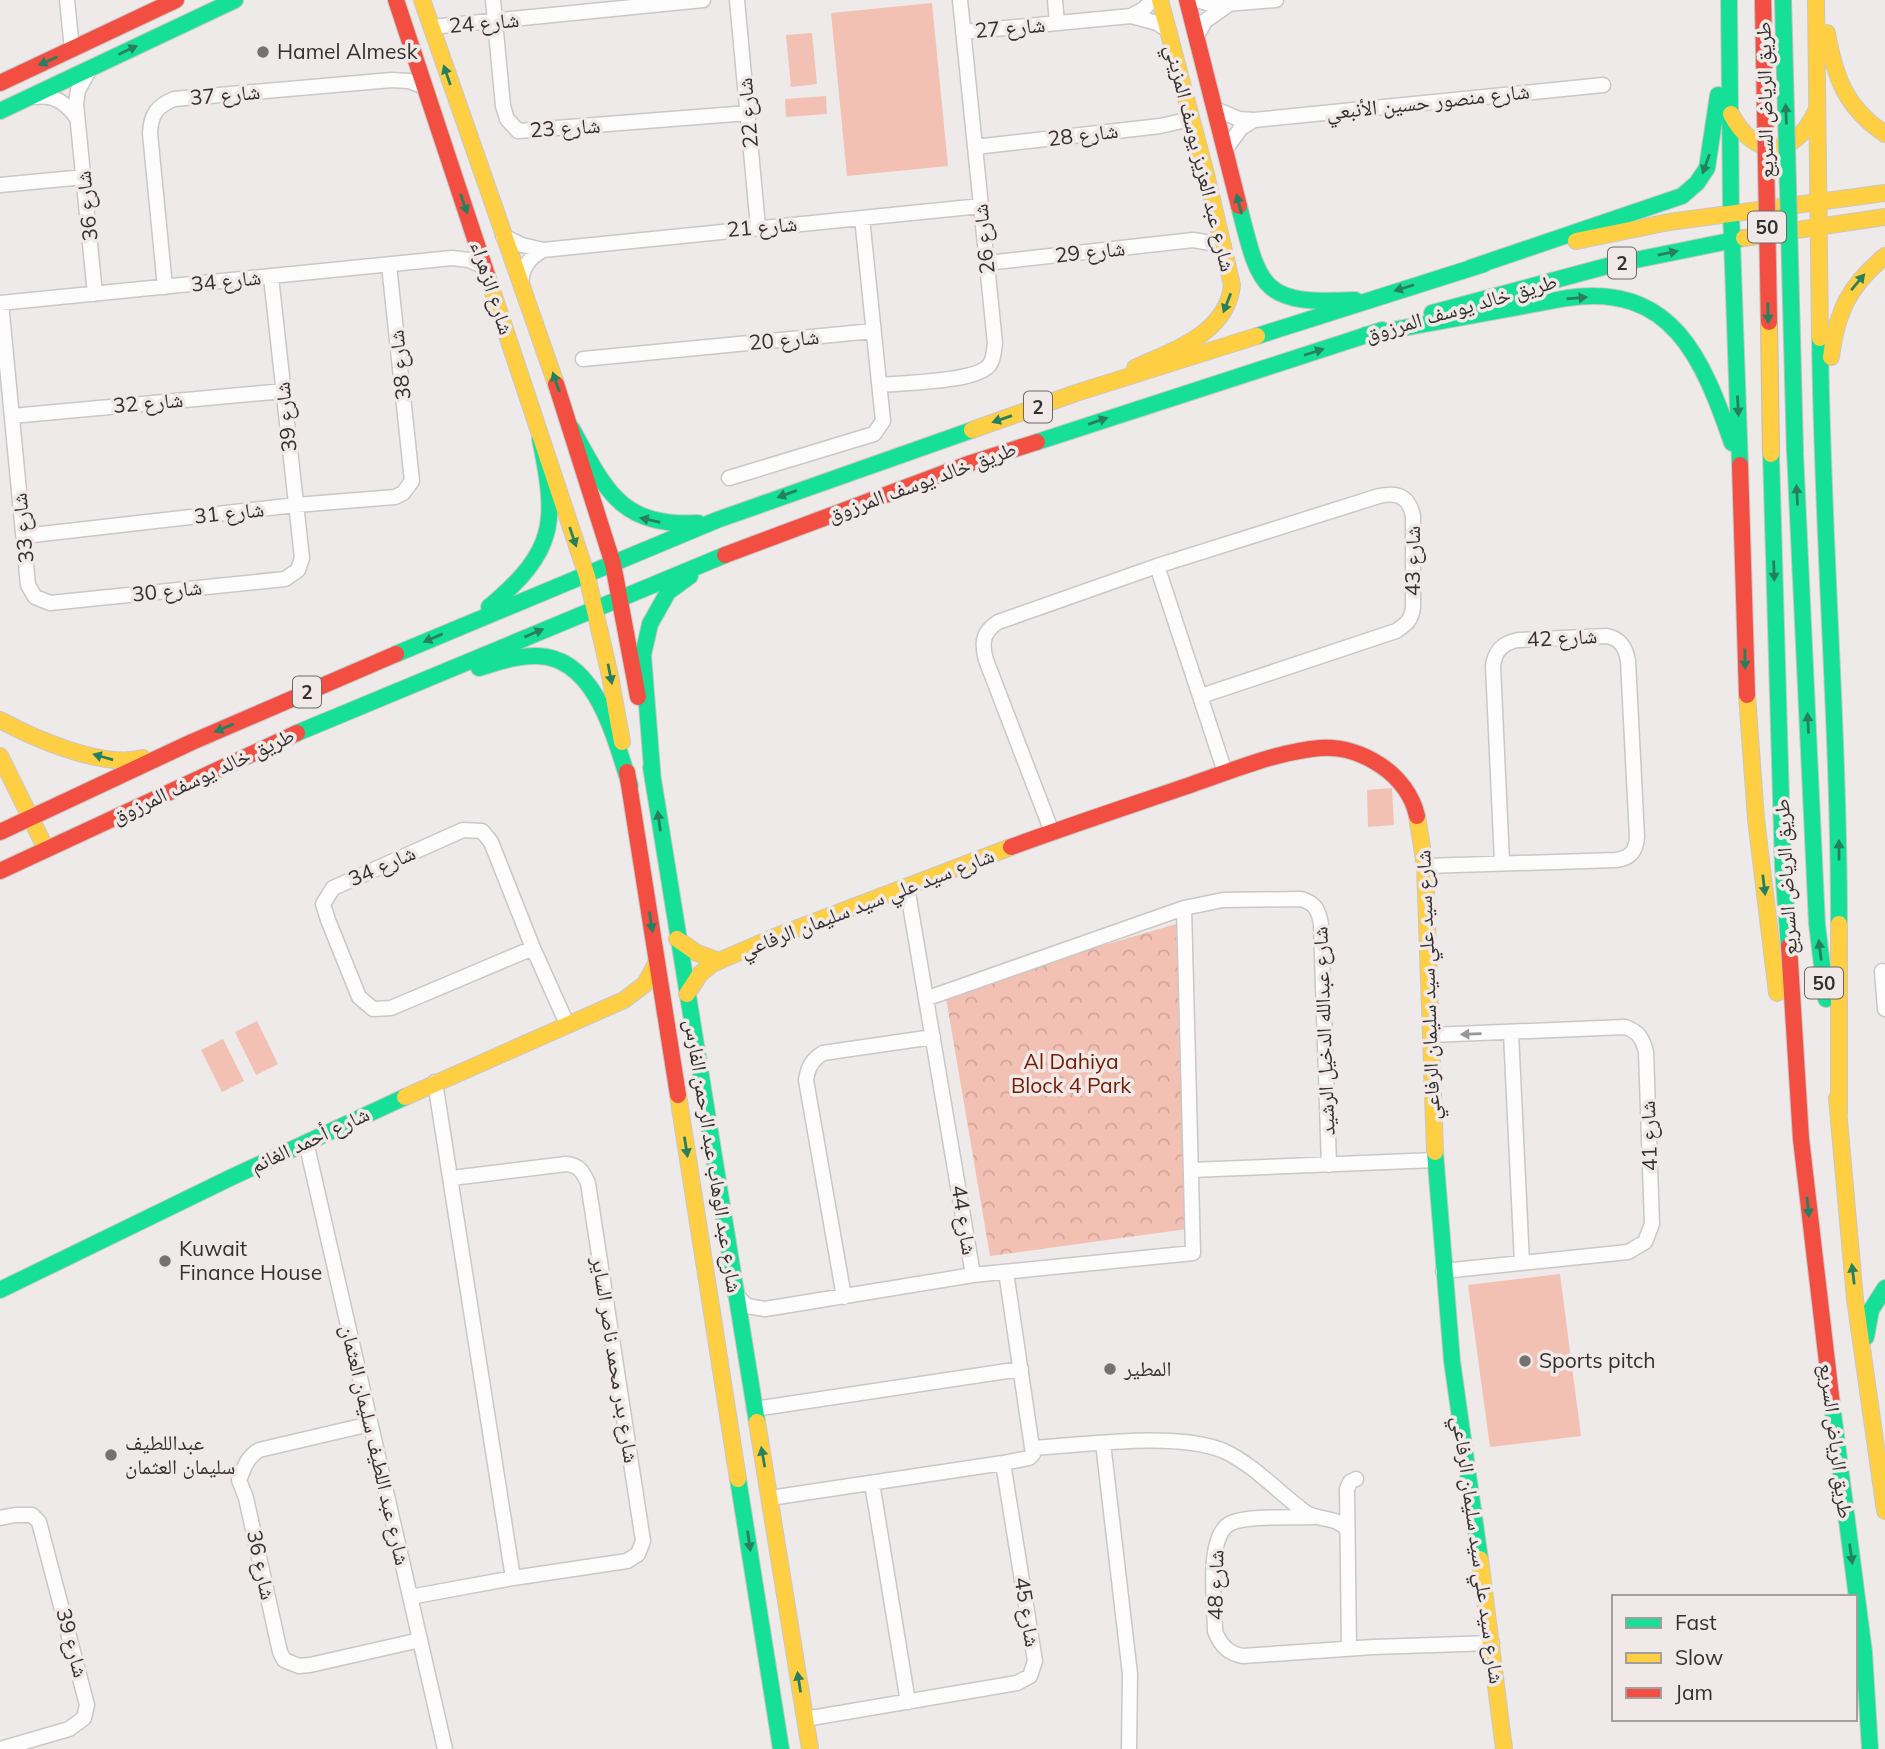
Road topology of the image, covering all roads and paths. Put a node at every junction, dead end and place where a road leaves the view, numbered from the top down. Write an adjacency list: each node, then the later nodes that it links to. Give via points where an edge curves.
1 (67, 0): 32 (street)
2 (197, 0): 23 (main road, via 201,9)
3 (235, 0): 23 (main road)
4 (396, 0): 33 (main road, شارع الزهراء)
5 (422, 0): 28 (main road, شارع الزهراء)
6 (493, 0): 25 (street, شارع 23)
7 (703, 0): 25 (street, شارع 24)
8 (737, 0): 46 (street, شارع 22)
9 (960, 0): 30 (street, شارع 26)
10 (1055, 0): 26 (street, شارع 27)
11 (1152, 0): 24 (street)
12 (1160, 0): 29 (main road, شارع عبد العزيز يوسف المزيني)
13 (1187, 0): 31 (main road, شارع عبد العزيز يوسف المزيني)
14 (1196, 0): 22 (street)
15 (1276, 0): 22 (street)
16 (1729, 0): 47 (main road); 82 (main road, one-way to 82, via 1712,144 1707,168 1697,183 1664,203)
17 (1763, 0): 153 (main road, طريق الرياض السريع / 50, one-way to 153, bridge, via 1783,868)
18 (1783, 0): 152 (main road, طريق الرياض السريع / 50, one-way to 18, bridge, via 1817,924 1795,452)
19 (1816, 0): 45 (main road)
20 (1822, 0): 53 (main road, via 1839,86 1870,125)
21 (171, 2): 27 (main road, via 183,9); 32 (main road)
22 (1230, 5): 31 (street, via 1205,21)
23 (213, 10): 27 (main road)
24 (1131, 16): 26 (street, شارع 27); 29 (street, شارع 27)
25 (495, 22): 28 (street, شارع 24); 46 (street, شارع 23, via 503,106 519,131)
26 (1057, 23): 30 (street, شارع 27)
27 (180, 26): 35 (main road, one-way to 27)
28 (431, 27): 50 (main road, شارع الزهراء, one-way to 28)
29 (1168, 31): 34 (main road, شارع عبد العزيز يوسف المزيني)
30 (963, 32): 54 (street, شارع 26)
31 (1198, 41): 34 (main road, via 1198,52 1191,60); 37 (main road, شارع عبد العزيز يوسف المزيني)
32 (72, 49): 38 (main road, one-way to 38)
33 (413, 54): 36 (street, via 405,70); 41 (main road, شارع الزهراء)
34 (1176, 57): 40 (main road, شارع عبد العزيز يوسف المزيني)
35 (92, 66): 42 (main road); 48 (street, شارع 36, via 78,90)
36 (391, 80): 41 (street, شارع 37); 85 (street, شارع 37, via 174,99 162,104 151,119 150,133)
37 (1208, 80): 40 (main road, via 1193,76); 43 (main road, شارع عبد العزيز يوسف المزيني)
38 (0, 83)
39 (1603, 85): 51 (street, شارع منصور حسين الأنبعي)
40 (1183, 87): 49 (main road, شارع عبد العزيز يوسف المزيني)
41 (425, 88): 52 (main road, شارع الزهراء)
42 (24, 100): 44 (main road); 48 (street, via 55,98)
43 (1215, 110): 51 (street, شارع منصور حسين الأنبعي); 55 (main road, شارع عبد العزيز يوسف المزيني)
44 (0, 111)
45 (1816, 111): 47 (main road, via 1802,137 1775,149 1746,139); 63 (main road)
46 (748, 113): 69 (street, شارع 22)
47 (1731, 113): 65 (main road)
48 (77, 118): 60 (street, شارع 36)
49 (1191, 119): 54 (street, شارع 28); 59 (main road, شارع عبد العزيز يوسف المزيني)
50 (463, 120): 52 (main road, via 455,134); 56 (main road, شارع الزهراء)
51 (1254, 120): 55 (street, via 1241,128)
52 (439, 131): 57 (main road, شارع الزهراء)
53 (1885, 134)
54 (975, 147): 64 (street, شارع 26)
55 (1225, 150): 58 (main road, شارع عبد العزيز يوسف المزيني)
56 (475, 155): 57 (main road, via 460,152); 72 (main road, شارع الزهراء)
57 (451, 165): 71 (main road, شارع الزهراء, one-way to 71)
58 (1230, 167): 59 (main road, via 1223,180 1213,181); 87 (main road, شارع عبد العزيز يوسف المزيني, one-way to 58, via 1328,302 1277,293 1253,263)
59 (1206, 174): 68 (main road, شارع عبد العزيز يوسف المزيني)
60 (84, 177): 61 (street); 86 (street, شارع 36)
61 (0, 185)
62 (1885, 193): 63 (main road, طريق خالد يوسف المرزوق / 2)
63 (1818, 201): 65 (main road, طريق خالد يوسف المرزوق / 2); 70 (main road)
64 (981, 206): 67 (street, شارع 21); 79 (street, شارع 26)
65 (1731, 212): 74 (main road); 82 (main road, طريق خالد يوسف المرزوق / 2, via 1550,247)
66 (1885, 217): 70 (main road, طريق خالد يوسف المرزوق / 2)
67 (862, 218): 69 (street, شارع 21); 91 (street)
68 (1218, 225): 73 (street, شارع 29); 75 (main road, شارع عبد العزيز يوسف المزيني)
69 (758, 227): 76 (street, شارع 21)
70 (1819, 227): 74 (main road, طريق خالد يوسف المرزوق / 2); 89 (main road)
71 (473, 231): 78 (street, via 466,247); 81 (main road, شارع الزهراء)
72 (503, 236): 76 (street, شارع 21); 84 (main road, شارع الزهراء)
73 (1193, 240): 75 (street, شارع 29); 79 (street, شارع 29)
74 (1732, 240): 90 (main road); 92 (main road, طريق خالد يوسف المرزوق / 2, one-way to 74, via 1611,265)
75 (1223, 245): 96 (main road, شارع عبد العزيز يوسف المزيني, one-way to 96, via 1232,285 1222,317 1204,333)
76 (543, 250): 84 (street, via 526,264)
77 (1885, 256): 100 (main road, one-way to 77, via 1840,313 1853,285)
78 (452, 258): 80 (street, شارع 34); 81 (street, شارع 34)
79 (987, 263): 94 (street, شارع 26, via 995,343 990,365 967,377)
80 (388, 265): 83 (street, شارع 34); 101 (street, شارع 38)
81 (485, 267): 99 (main road, شارع الزهراء)
82 (1469, 268): 87 (main road, طريق خالد يوسف المرزوق / 2, one-way to 87)
83 (271, 277): 85 (street, شارع 34); 95 (street, شارع 39)
84 (521, 285): 98 (main road, شارع الزهراء, one-way to 84)
85 (165, 287): 86 (street, شارع 34)
86 (95, 294): 88 (street, شارع 34)
87 (1367, 300): 96 (main road, طريق خالد يوسف المرزوق / 2)
88 (0, 303): 97 (street, شارع 33)
89 (1819, 303): 90 (main road, via 1813,286 1800,274 1783,268 1765,270 1750,279 1740,294); 100 (main road)
90 (1737, 312): 102 (main road, one-way to 102)
91 (873, 331): 93 (street, شارع 20); 94 (street)
92 (1365, 335): 102 (main road, one-way to 102, via 1573,298 1613,296 1665,319 1684,339 1712,384); 107 (main road, طريق خالد يوسف المرزوق / 2, one-way to 92, via 971,463)
93 (583, 359)
94 (880, 385): 103 (street, via 883,421 874,434)
95 (284, 390): 97 (street, شارع 32); 104 (street, شارع 39)
96 (1076, 393): 105 (main road, طريق خالد يوسف المرزوق / 2, one-way to 105)
97 (12, 416): 106 (street, شارع 33)
98 (572, 429): 105 (main road, one-way to 98, via 677,526 637,517 619,503); 109 (main road, شارع الزهراء)
99 (540, 439): 111 (main road, شارع الزهراء, one-way to 111); 115 (main road, via 550,484 550,520 535,559 509,591)
100 (1821, 441): 152 (main road, one-way to 100, via 1839,839)
101 (411, 465): 104 (street, شارع 31, via 412,481 395,497)
102 (1741, 468): 153 (main road, one-way to 153, via 1746,711 1780,1019)
103 (729, 478)
104 (296, 505): 106 (street, شارع 31); 108 (street, شارع 39)
105 (717, 520): 109 (main road, طريق خالد يوسف المرزوق / 2)
106 (23, 536): 112 (street, شارع 33)
107 (718, 557): 113 (main road, طريق خالد يوسف المرزوق / 2); 122 (main road, via 668,592 650,624 643,655)
108 (302, 558): 112 (street, شارع 30, via 298,570 285,579 50,603 35,597)
109 (613, 564): 111 (main road, طريق خالد يوسف المرزوق / 2); 113 (main road, شارع عبد الوهاب عبد الرحمن الفارس)
110 (1157, 566): 116 (street); 116 (street, شارع 43, via 1378,496 1399,495 1411,506 1413,607 1404,626); 125 (street, شارع 43, via 998,622 984,637 986,660)
111 (587, 576): 114 (main road, شارع عبد الوهاب عبد الرحمن الفارس); 115 (main road, طريق خالد يوسف المرزوق / 2)
112 (28, 585)
113 (620, 597): 114 (main road, طريق خالد يوسف المرزوق / 2); 122 (main road, شارع عبد الوهاب عبد الرحمن الفارس)
114 (595, 607): 117 (main road, طريق خالد يوسف المرزوق / 2, one-way to 114); 123 (main road, شارع عبد الوهاب عبد الرحمن الفارس, one-way to 123)
115 (469, 622): 119 (main road, طريق خالد يوسف المرزوق / 2, one-way to 119)
116 (1201, 696): 121 (street)
117 (337, 715): 123 (main road, via 501,661 541,655 567,663 600,700); 127 (main road, طريق خالد يوسف المرزوق / 2)
118 (0, 720): 119 (main road, one-way to 118, via 136,761 118,761)
119 (192, 742): 124 (main road, طريق خالد يوسف المرزوق / 2)
120 (0, 755): 124 (main road)
121 (1225, 772): 125 (main road, شارع سيد علي سيد سليمان الرفاعي); 131 (main road, شارع سيد علي سيد سليمان الرفاعي, via 1321,748 1361,754 1395,777 1407,793 1416,812)
122 (653, 781): 128 (main road, شارع عبد الوهاب عبد الرحمن الفارس, one-way to 122)
123 (630, 785): 129 (main road, شارع عبد الوهاب عبد الرحمن الفارس)
124 (30, 817): 126 (main road, طريق خالد يوسف المرزوق / 2); 127 (main road)
125 (1052, 832): 135 (main road, شارع سيد علي سيد سليمان الرفاعي)
126 (8, 839): 127 (main road, طريق خالد يوسف المرزوق / 2); 132 (main road, طريق خالد يوسف المرزوق / 2)
127 (46, 849)
128 (663, 849): 129 (main road, via 650,857); 133 (main road, شارع عبد الوهاب عبد الرحمن الفارس)
129 (640, 852): 134 (main road, شارع عبد الوهاب عبد الرحمن الفارس)
130 (1502, 862): 130 (street, شارع 42, via 1616,860 1634,851 1628,662 1615,638 1518,640 1497,652 1493,666); 131 (street, شارع 42)
131 (1425, 866): 149 (main road, شارع سيد علي سيد سليمان الرفاعي)
132 (0, 871)
133 (667, 875): 134 (main road, via 657,870); 137 (main road, شارع عبد الوهاب عبد الرحمن الفارس)
134 (644, 878): 140 (main road, شارع عبد الوهاب عبد الرحمن الفارس, one-way to 140)
135 (907, 887): 139 (main road, شارع سيد علي سيد سليمان الرفاعي); 143 (street, شارع 44)
136 (1184, 908): 143 (street, شارع عبدالله الدخيل الرشيد); 156 (street, شارع عبدالله الدخيل الرشيد, via 1223,900 1301,899 1315,905 1321,925); 157 (street)
137 (677, 939): 139 (main road, شارع سيد علي سيد سليمان الرفاعي); 142 (main road, شارع عبد الوهاب عبد الرحمن الفارس)
138 (533, 948): 138 (street, شارع 34, via 391,1008 373,1009 359,998 323,904 333,888 463,830 482,831 491,842); 147 (street, شارع 34)
139 (719, 961): 142 (main road, شارع سيد علي سيد سليمان الرفاعي, via 700,974)
140 (657, 962): 144 (main road, شارع أحمد الغانم, via 645,985); 146 (main road, شارع عبد الوهاب عبد الرحمن الفارس)
141 (1882, 971): 145 (street)
142 (687, 994): 165 (main road, شارع عبد الوهاب عبد الرحمن الفارس)
143 (928, 998): 150 (street, شارع 44)
144 (624, 1000): 146 (main road, via 653,1006); 147 (main road, شارع أحمد الغانم)
145 (1885, 1009)
146 (665, 1015): 171 (main road, شارع عبد الوهاب عبد الرحمن الفارس, one-way to 171)
147 (567, 1024): 151 (main road, شارع أحمد الغانم)
148 (1511, 1033): 149 (street, شارع 41, one-way to 149); 159 (street); 159 (street, شارع 41, via 1625,1027 1639,1035 1646,1052 1650,1235 1628,1252)
149 (1431, 1035): 155 (main road, شارع سيد علي سيد سليمان الرفاعي)
150 (933, 1037): 162 (street, شارع 44); 166 (street, via 823,1053 807,1072)
151 (435, 1082): 154 (main road, شارع أحمد الغانم); 158 (street)
152 (1839, 1114): 172 (main road, طريق الرياض السريع / 50, one-way to 152, via 1848,1231)
153 (1801, 1139): 187 (main road, طريق الرياض السريع / 50, one-way to 187)
154 (306, 1142): 164 (main road, شارع أحمد الغانم, via 128,1224); 175 (street, شارع عبد اللطيف سليمان العثمان)
155 (1435, 1160): 156 (street, شارع عبدالله الدخيل الرشيد); 160 (main road, شارع سيد علي سيد سليمان الرفاعي)
156 (1329, 1165): 157 (street, شارع عبدالله الدخيل الرشيد)
157 (1191, 1170): 161 (street, via 1194,1253)
158 (452, 1178): 186 (street); 186 (street, شارع بدر محمد ناصر الساير, via 566,1164 584,1173 643,1541 641,1550 626,1561)
159 (1522, 1263): 160 (street, شارع 41)
160 (1443, 1271): 191 (main road, شارع سيد علي سيد سليمان الرفاعي)
161 (1006, 1272): 162 (street); 169 (street)
162 (973, 1275): 166 (street, شارع 44)
163 (1885, 1288): 172 (main road, via 1870,1310 1865,1333)
164 (0, 1290)
165 (735, 1293): 167 (street, via 747,1306); 168 (main road, شارع عبد الوهاب عبد الرحمن الفارس)
166 (844, 1297): 167 (street, شارع 44)
167 (765, 1309): 168 (street, via 750,1318)
168 (742, 1332): 170 (main road, شارع عبد الوهاب عبد الرحمن الفارس)
169 (1021, 1369): 173 (street); 177 (street)
170 (748, 1373): 171 (main road, via 745,1383 735,1388); 173 (main road, شارع عبد الوهاب عبد الرحمن الفارس)
171 (722, 1380): 174 (main road, شارع عبد الوهاب عبد الرحمن الفارس)
172 (1871, 1405): 182 (main road, طريق الرياض السريع / 50)
173 (754, 1409): 174 (main road, via 743,1402); 181 (main road, شارع عبد الوهاب عبد الرحمن الفارس, one-way to 173)
174 (728, 1413): 197 (main road, شارع عبد الوهاب عبد الرحمن الفارس, one-way to 197)
175 (370, 1424): 188 (street, شارع عبد اللطيف سليمان العثمان); 190 (street, شارع 36, via 259,1450 246,1462 239,1480 284,1660 310,1665)
176 (1103, 1443): 177 (street, شارع 48); 183 (street, شارع 48, via 1175,1441 1224,1451); 199 (street, via 1130,1674)
177 (1033, 1448): 178 (street, via 1029,1458)
178 (1003, 1463): 180 (street); 193 (street, شارع 45, via 1033,1671 1017,1683)
179 (1356, 1479): 185 (street, via 1348,1484)
180 (872, 1483): 181 (street); 193 (street)
181 (770, 1498): 194 (main road, شارع عبد الوهاب عبد الرحمن الفارس, one-way to 181)
182 (1885, 1511)
183 (1313, 1517): 185 (street, شارع 48, via 1339,1522); 192 (street, شارع 48, via 1227,1525 1214,1549 1215,1631 1223,1646 1243,1656)
184 (0, 1518): 195 (street, شارع 39, via 25,1514 38,1522 87,1705 84,1718 69,1729)
185 (1348, 1530): 192 (street)
186 (513, 1578): 188 (street, شارع بدر محمد ناصر الساير)
187 (1857, 1595)
188 (410, 1597): 190 (street, شارع عبد اللطيف سليمان العثمان)
189 (1857, 1598): 201 (main road, طريق الرياض السريع / 50, one-way to 201)
190 (420, 1640): 196 (street, شارع عبد اللطيف سليمان العثمان)
191 (1492, 1643): 192 (street, شارع 48); 200 (main road, شارع سيد علي سيد سليمان الرفاعي)
192 (1349, 1649)
193 (908, 1702): 194 (street, شارع 45)
194 (806, 1719): 198 (main road, شارع عبد الوهاب عبد الرحمن الفارس)
195 (0, 1748)
196 (445, 1749)
197 (782, 1749)
198 (810, 1749)
199 (1129, 1749)
200 (1504, 1749)
201 (1870, 1749)

